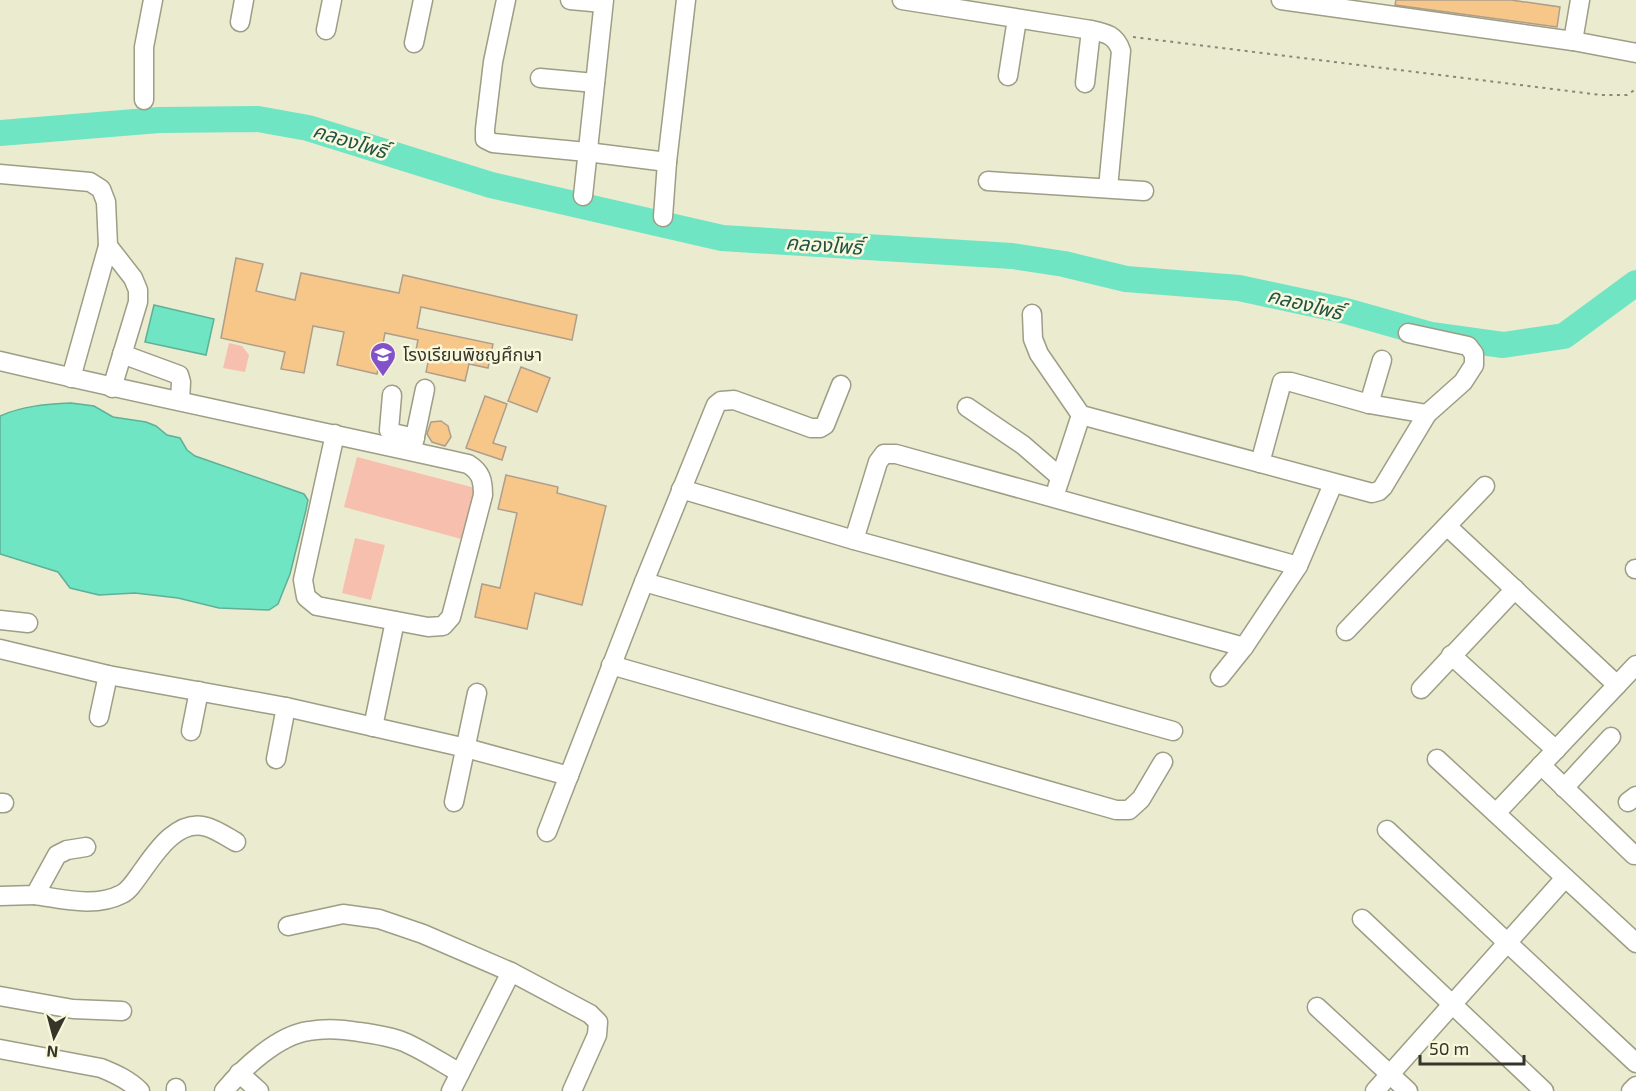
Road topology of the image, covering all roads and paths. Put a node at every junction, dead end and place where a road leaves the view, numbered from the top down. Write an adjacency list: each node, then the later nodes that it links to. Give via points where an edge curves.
1 (153, 0): 25 (street, via 144,47)
2 (244, 0): 13 (street)
3 (332, 0): 14 (street)
4 (423, 0): 18 (street)
5 (506, 0): 26 (street, via 493,62 485,139)
6 (570, 0): 11 (street)
7 (686, 0): 27 (street)
8 (902, 0): 12 (street)
9 (1281, 0): 17 (street)
10 (1580, 0): 17 (street)
11 (604, 2): 23 (street)
12 (1017, 19): 15 (street); 20 (street)
13 (240, 22)
14 (326, 30)
15 (1091, 30): 16 (street); 22 (street)
16 (1110, 34): 24 (path, via 1601,95 1627,95); 30 (street, via 1121,51)
17 (1573, 41): 19 (street)
18 (414, 43)
19 (1636, 53)
20 (1008, 76)
21 (540, 78): 23 (street)
22 (1085, 83)
23 (595, 84): 26 (street)
24 (1636, 90)
25 (144, 100)
26 (587, 152): 27 (street); 32 (street)
27 (667, 162): 33 (street)
28 (0, 174): 34 (street, via 90,182 101,189 106,202)
29 (988, 181): 30 (street)
30 (1108, 188): 31 (street)
31 (1144, 191)
32 (582, 196)
33 (663, 217)
34 (108, 246): 37 (street, via 138,290); 40 (street)
35 (1032, 314): 49 (street, via 1033,339 1039,354)
36 (1408, 333): 48 (street, via 1468,346 1474,354 1474,365 1463,382)
37 (122, 354): 42 (street); 45 (street, via 178,375)
38 (1382, 360): 46 (street)
39 (0, 361): 40 (street)
40 (70, 378): 42 (street)
41 (841, 385): 56 (street, via 825,425 820,428 734,400 721,401)
42 (112, 388): 45 (street)
43 (425, 389): 51 (street)
44 (392, 395): 51 (street, via 389,430)
45 (180, 401): 50 (street)
46 (1369, 404): 48 (street); 52 (street, via 1282,382)
47 (967, 406): 53 (street)
48 (1427, 414): 54 (street, via 1379,491 1372,493)
49 (1081, 416): 52 (street); 53 (street)
50 (335, 434): 51 (street); 64 (street, via 303,580 306,597 317,606)
51 (413, 445): 64 (street, via 479,471 483,495 451,617 443,626)
52 (1260, 463): 54 (street)
53 (1060, 477): 57 (street)
54 (1333, 484): 60 (street)
55 (1485, 486): 58 (street)
56 (681, 489): 59 (street); 61 (street)
57 (1054, 498): 59 (street, via 896,454 884,454 878,462); 60 (street)
58 (1448, 526): 62 (street); 66 (street)
59 (854, 540): 67 (street)
60 (1298, 566): 67 (street)
61 (644, 582): 71 (street); 82 (street)
62 (1515, 589): 69 (street); 74 (street)
63 (0, 620): 65 (street)
64 (395, 621): 80 (street)
65 (28, 623)
66 (1346, 631)
67 (1244, 647): 73 (street)
68 (0, 649): 72 (street)
69 (1451, 655): 75 (street); 85 (street)
70 (1636, 664): 74 (street)
71 (611, 665): 88 (street, via 1116,810 1129,810 1141,799); 90 (street)
72 (108, 675): 76 (street); 79 (street)
73 (1220, 677)
74 (1617, 685): 85 (street)
75 (1421, 689)
76 (199, 691): 78 (street); 81 (street)
77 (477, 693): 84 (street)
78 (286, 707): 80 (street); 86 (street)
79 (99, 717)
80 (373, 727): 84 (street)
81 (191, 731)
82 (1173, 731)
83 (1611, 737): 91 (street)
84 (466, 748): 90 (street); 92 (street)
85 (1556, 750): 89 (street)
86 (276, 759)
87 (1437, 759): 93 (street)
88 (1163, 762)
89 (1541, 765): 91 (street); 93 (street)
90 (570, 776): 95 (street)
91 (1564, 788): 98 (street)
92 (454, 802)
93 (1496, 813): 99 (street)
94 (1388, 830): 104 (street)
95 (547, 832)
96 (236, 842): 100 (street, via 207,827 193,825 159,847 124,893 82,902)
97 (86, 847): 100 (street, via 57,855)
98 (1634, 855)
99 (1565, 878): 104 (street); 105 (street)
100 (35, 895): 101 (street)
101 (0, 896)
102 (1362, 919): 108 (street)
103 (288, 926): 106 (street, via 343,914 379,919)
104 (1508, 943): 108 (street); 112 (street)
105 (1636, 943)
106 (511, 972): 114 (street); 121 (street, via 598,1022 597,1035)
107 (0, 996): 110 (street, via 73,1010)
108 (1453, 1005): 115 (street); 124 (street)
109 (1317, 1007): 115 (street)
110 (122, 1011)
111 (0, 1048): 117 (street, via 101,1068)
112 (1636, 1063)
113 (239, 1072): 114 (street, via 285,1040 307,1031 341,1029 404,1042); 118 (street); 119 (street)
114 (460, 1073): 120 (street)
115 (1390, 1074): 122 (street); 123 (street)
116 (1636, 1086): 125 (street)
117 (140, 1091)
118 (224, 1091)
119 (259, 1091)
120 (452, 1091)
121 (572, 1091)
122 (1375, 1091)
123 (1408, 1091)
124 (1544, 1091)
125 (1631, 1091)

